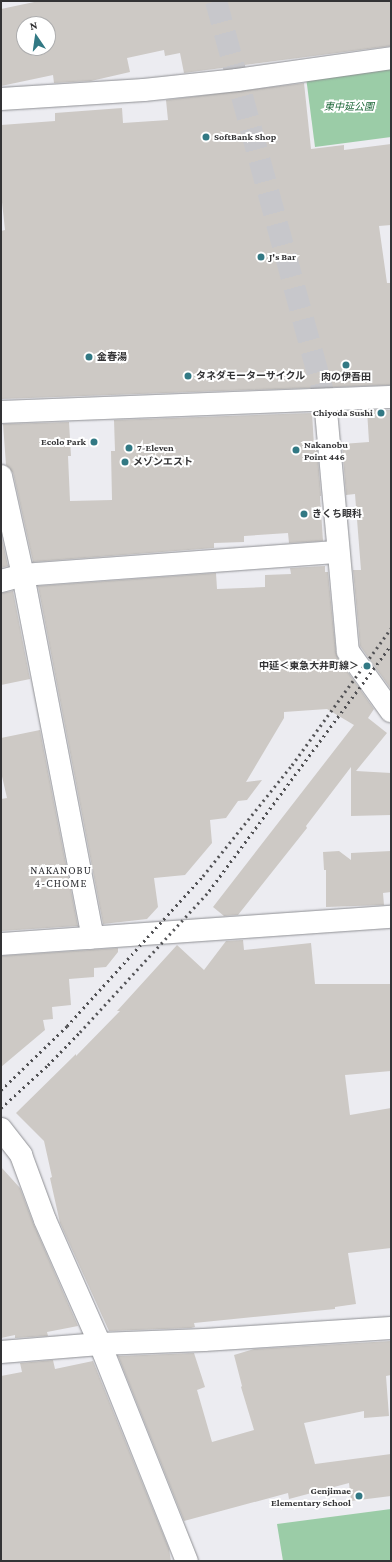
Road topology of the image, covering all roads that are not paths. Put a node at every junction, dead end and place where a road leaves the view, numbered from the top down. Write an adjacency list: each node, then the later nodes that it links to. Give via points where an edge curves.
1 (391, 58): 2 (street, via 237,80 144,90)
2 (1, 99)
3 (391, 397): 4 (street)
4 (324, 400): 5 (street); 7 (street)
5 (1, 412)
6 (1, 476): 8 (street)
7 (338, 552): 8 (street); 10 (street, via 348,651)
8 (23, 575): 9 (street); 12 (street, via 91,929)
9 (1, 581)
10 (391, 710)
11 (391, 917): 12 (street)
12 (90, 938): 13 (street)
13 (1, 944)
14 (1, 1129): 16 (street, via 21,1155 45,1220)
15 (391, 1328): 16 (street)
16 (100, 1344): 17 (street); 18 (street)
17 (1, 1352)
18 (187, 1561)

